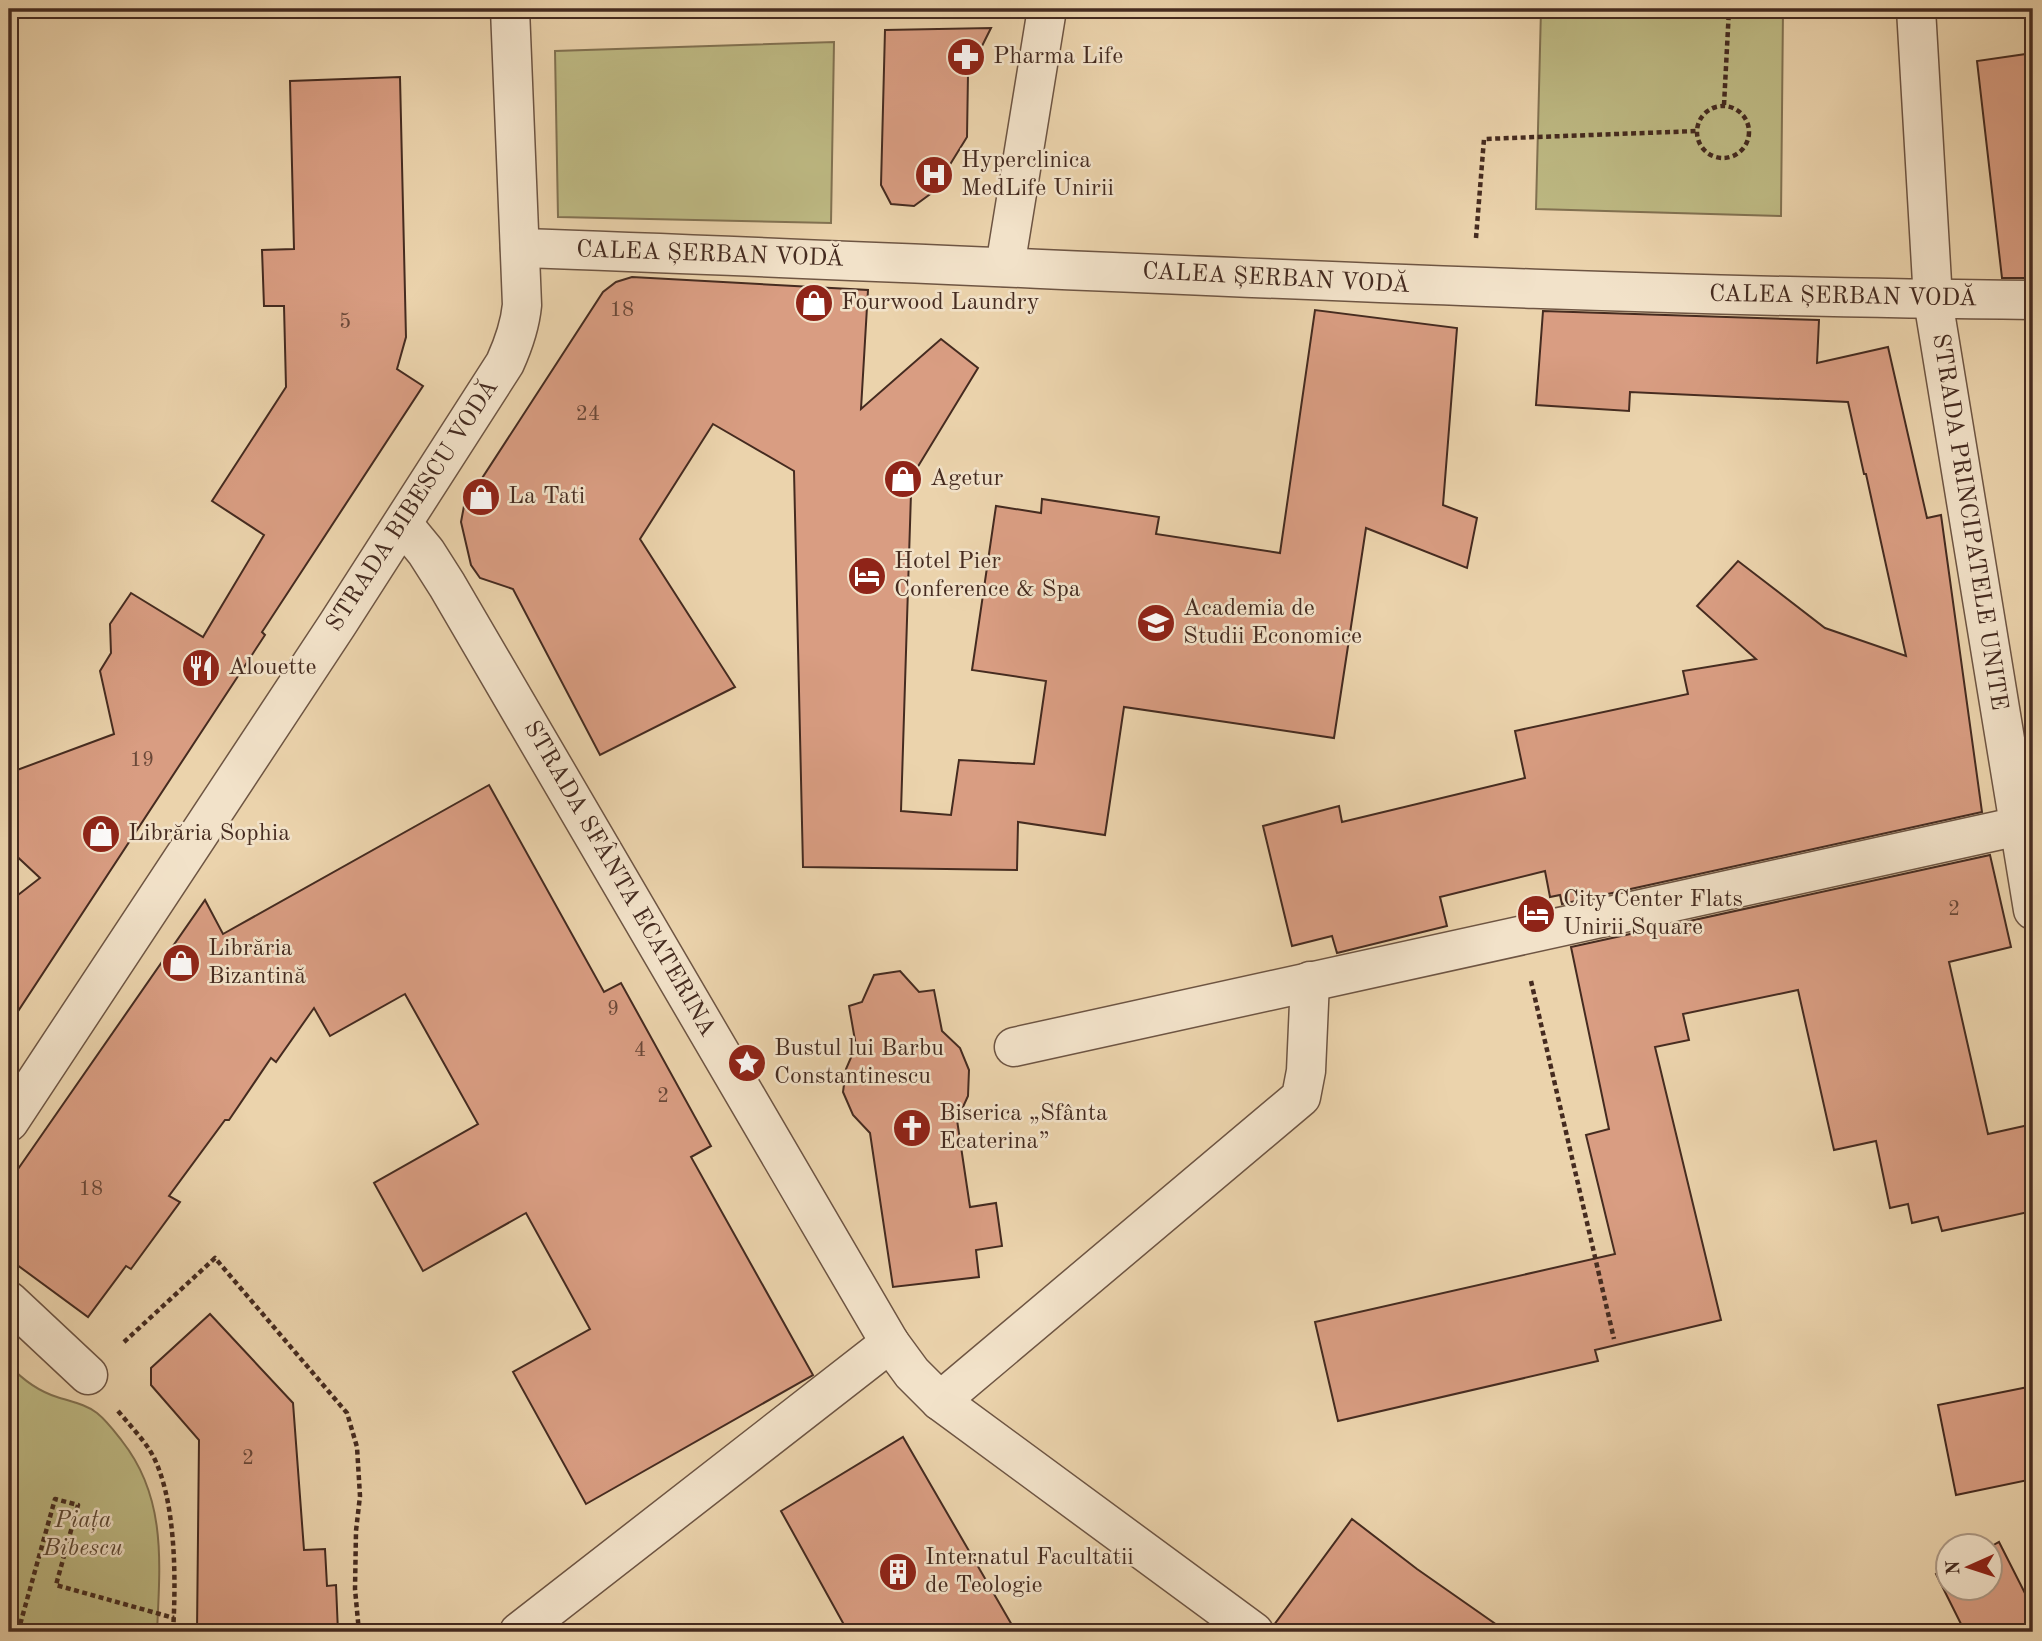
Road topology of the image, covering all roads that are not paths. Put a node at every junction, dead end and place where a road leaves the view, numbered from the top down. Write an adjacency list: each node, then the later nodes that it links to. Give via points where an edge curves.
1 (510, 9): 4 (street, STRADA BIBESCU VODĂ)
2 (1047, 9): 5 (street)
3 (1916, 9): 6 (street, STRADA PRINCIPATELE UNITE)
4 (520, 248): 5 (street, CALEA ȘERBAN VODĂ); 8 (street, STRADA BIBESCU VODĂ, via 522,305 513,345)
5 (1005, 267): 6 (street, CALEA ȘERBAN VODĂ)
6 (1933, 300): 7 (street, CALEA ȘERBAN VODĂ); 9 (street, STRADA PRINCIPATELE UNITE)
7 (2033, 300)
8 (403, 524): 13 (street, STRADA BIBESCU VODĂ); 15 (street, STRADA SFÂNTA ECATERINA, via 447,585)
9 (2019, 826): 10 (street, STRADA PRINCIPATELE UNITE); 11 (street)
10 (2033, 910)
11 (1310, 981): 12 (street); 17 (street, via 1301,1097)
12 (1014, 1047)
13 (9, 1122)
14 (9, 1301): 16 (street)
15 (890, 1343): 17 (street, STRADA SFÂNTA ECATERINA); 18 (street)
16 (88, 1375)
17 (940, 1401): 19 (street, STRADA SFÂNTA ECATERINA)
18 (519, 1632)
19 (1254, 1632)

